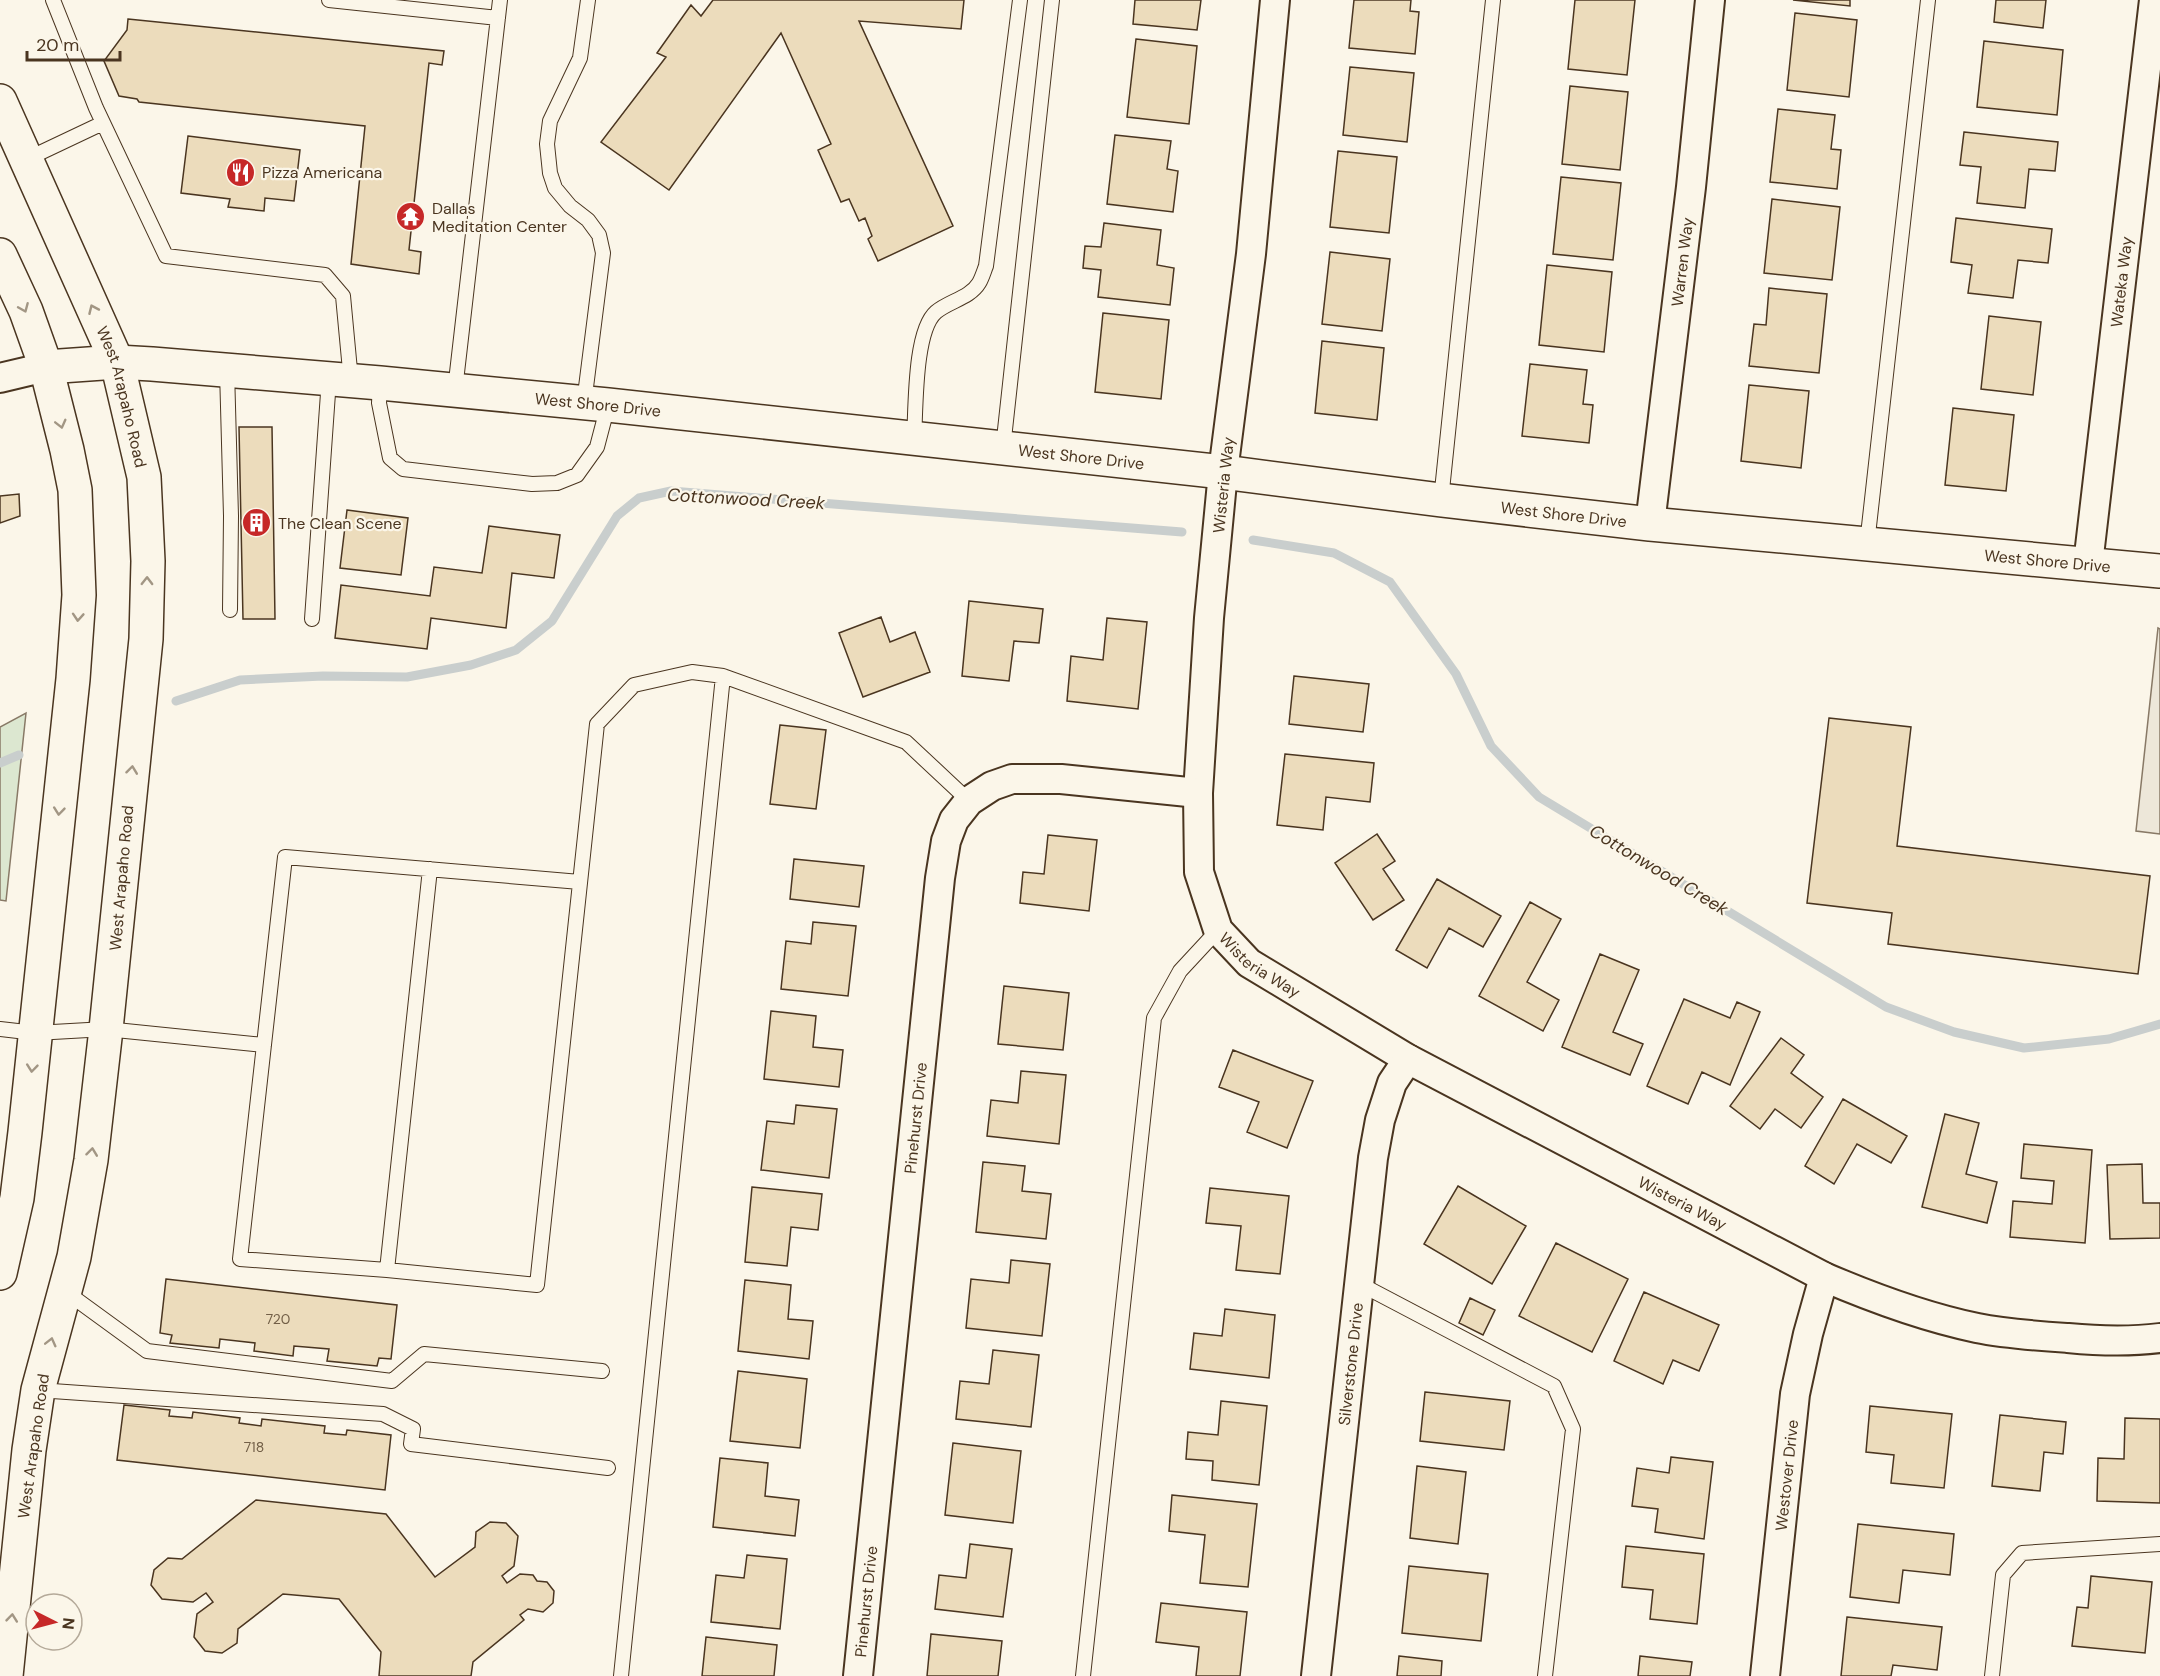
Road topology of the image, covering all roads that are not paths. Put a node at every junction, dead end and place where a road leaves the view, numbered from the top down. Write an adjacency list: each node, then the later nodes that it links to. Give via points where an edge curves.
1 (53, 0): 14 (lane)
2 (329, 0): 12 (lane)
3 (500, 0): 12 (lane)
4 (588, 0): 23 (lane, via 580,58 550,120 547,144 549,173 555,188 588,220 599,235 603,253)
5 (1020, 0): 24 (lane, via 986,266 978,285 927,322 919,363)
6 (1052, 0): 25 (lane)
7 (1275, 0): 26 (street, Wisteria Way, via 1251,254)
8 (1493, 0): 27 (lane)
9 (1710, 0): 28 (street, Warren Way)
10 (1928, 0): 29 (lane)
11 (2154, 0): 30 (street, Wateka Way)
12 (498, 18): 22 (lane)
13 (0, 100): 15 (main road, West Arapaho Road)
14 (103, 123): 15 (lane); 21 (lane, via 166,256 325,275 343,296)
15 (27, 159): 17 (main road, West Arapaho Road, one-way to 15)
16 (0, 255): 18 (main road, one-way to 18, via 26,310)
17 (117, 362): 18 (main road, West Shore Drive); 19 (main road, West Shore Drive); 41 (main road, West Arapaho Road, one-way to 17, via 146,639 148,561 144,477)
18 (46, 367): 20 (street, West Shore Drive); 42 (main road, one-way to 42, via 75,490 79,595)
19 (227, 370): 21 (main road, West Shore Drive); 32 (lane)
20 (0, 378)
21 (353, 381): 22 (main road, West Shore Drive); 23 (lane, via 379,403 390,458 403,469 532,484 557,483 577,475 597,447); 33 (lane)
22 (455, 390): 23 (main road, West Shore Drive)
23 (596, 404): 24 (main road, West Shore Drive)
24 (914, 439): 25 (main road, West Shore Drive)
25 (1003, 448): 26 (main road, West Shore Drive)
26 (1223, 472): 27 (main road, West Shore Drive); 35 (street, Wisteria Way)
27 (1441, 500): 28 (main road, West Shore Drive)
28 (1650, 524): 29 (main road, West Shore Drive)
29 (1867, 544): 30 (main road, West Shore Drive)
30 (2088, 564): 31 (main road, West Shore Drive)
31 (2160, 571)
32 (230, 610)
33 (312, 619)
34 (723, 676): 36 (lane, via 906,742); 38 (lane, via 692,672 634,685 597,724); 57 (lane)
35 (1198, 793): 36 (street, Pinehurst Drive, via 1012,778); 39 (street, Wisteria Way, via 1199,872)
36 (969, 801): 58 (street, Pinehurst Drive, via 954,820 946,841 940,878)
37 (430, 869): 38 (lane); 43 (lane, via 285,857); 46 (lane)
38 (579, 882): 46 (lane, via 537,1285)
39 (1218, 930): 44 (street, Wisteria Way, via 1249,963); 59 (lane, via 1180,971 1154,1018)
40 (0, 1029): 42 (lane)
41 (106, 1029): 42 (lane); 43 (lane); 50 (main road, West Arapaho Road, one-way to 41, via 83,1215)
42 (35, 1033): 45 (main road, one-way to 45, via 17,1198)
43 (264, 1045): 46 (lane, via 240,1259)
44 (1408, 1059): 48 (street, Wisteria Way); 49 (street, Silverstone Drive, via 1392,1083 1380,1120)
45 (4, 1239): 47 (main road)
46 (387, 1270)
47 (0, 1273)
48 (1824, 1277): 51 (street, Wisteria Way, via 1879,1301 1976,1328 2094,1340); 62 (street, Westover Drive, via 1795,1394)
49 (1358, 1283): 60 (street, Silverstone Drive); 61 (lane, via 1554,1386 1573,1429)
50 (64, 1291): 52 (lane, via 147,1351 392,1381 424,1354); 53 (main road, West Arapaho Road, one-way to 50)
51 (2160, 1338)
52 (602, 1371)
53 (38, 1390): 54 (lane, via 383,1414 413,1429 411,1444); 56 (main road, West Arapaho Road, one-way to 53)
54 (608, 1468)
55 (2160, 1544): 63 (lane, via 2022,1553 2003,1575)
56 (6, 1676)
57 (621, 1676)
58 (858, 1676)
59 (1083, 1676)
60 (1316, 1676)
61 (1545, 1676)
62 (1765, 1676)
63 (1992, 1676)

